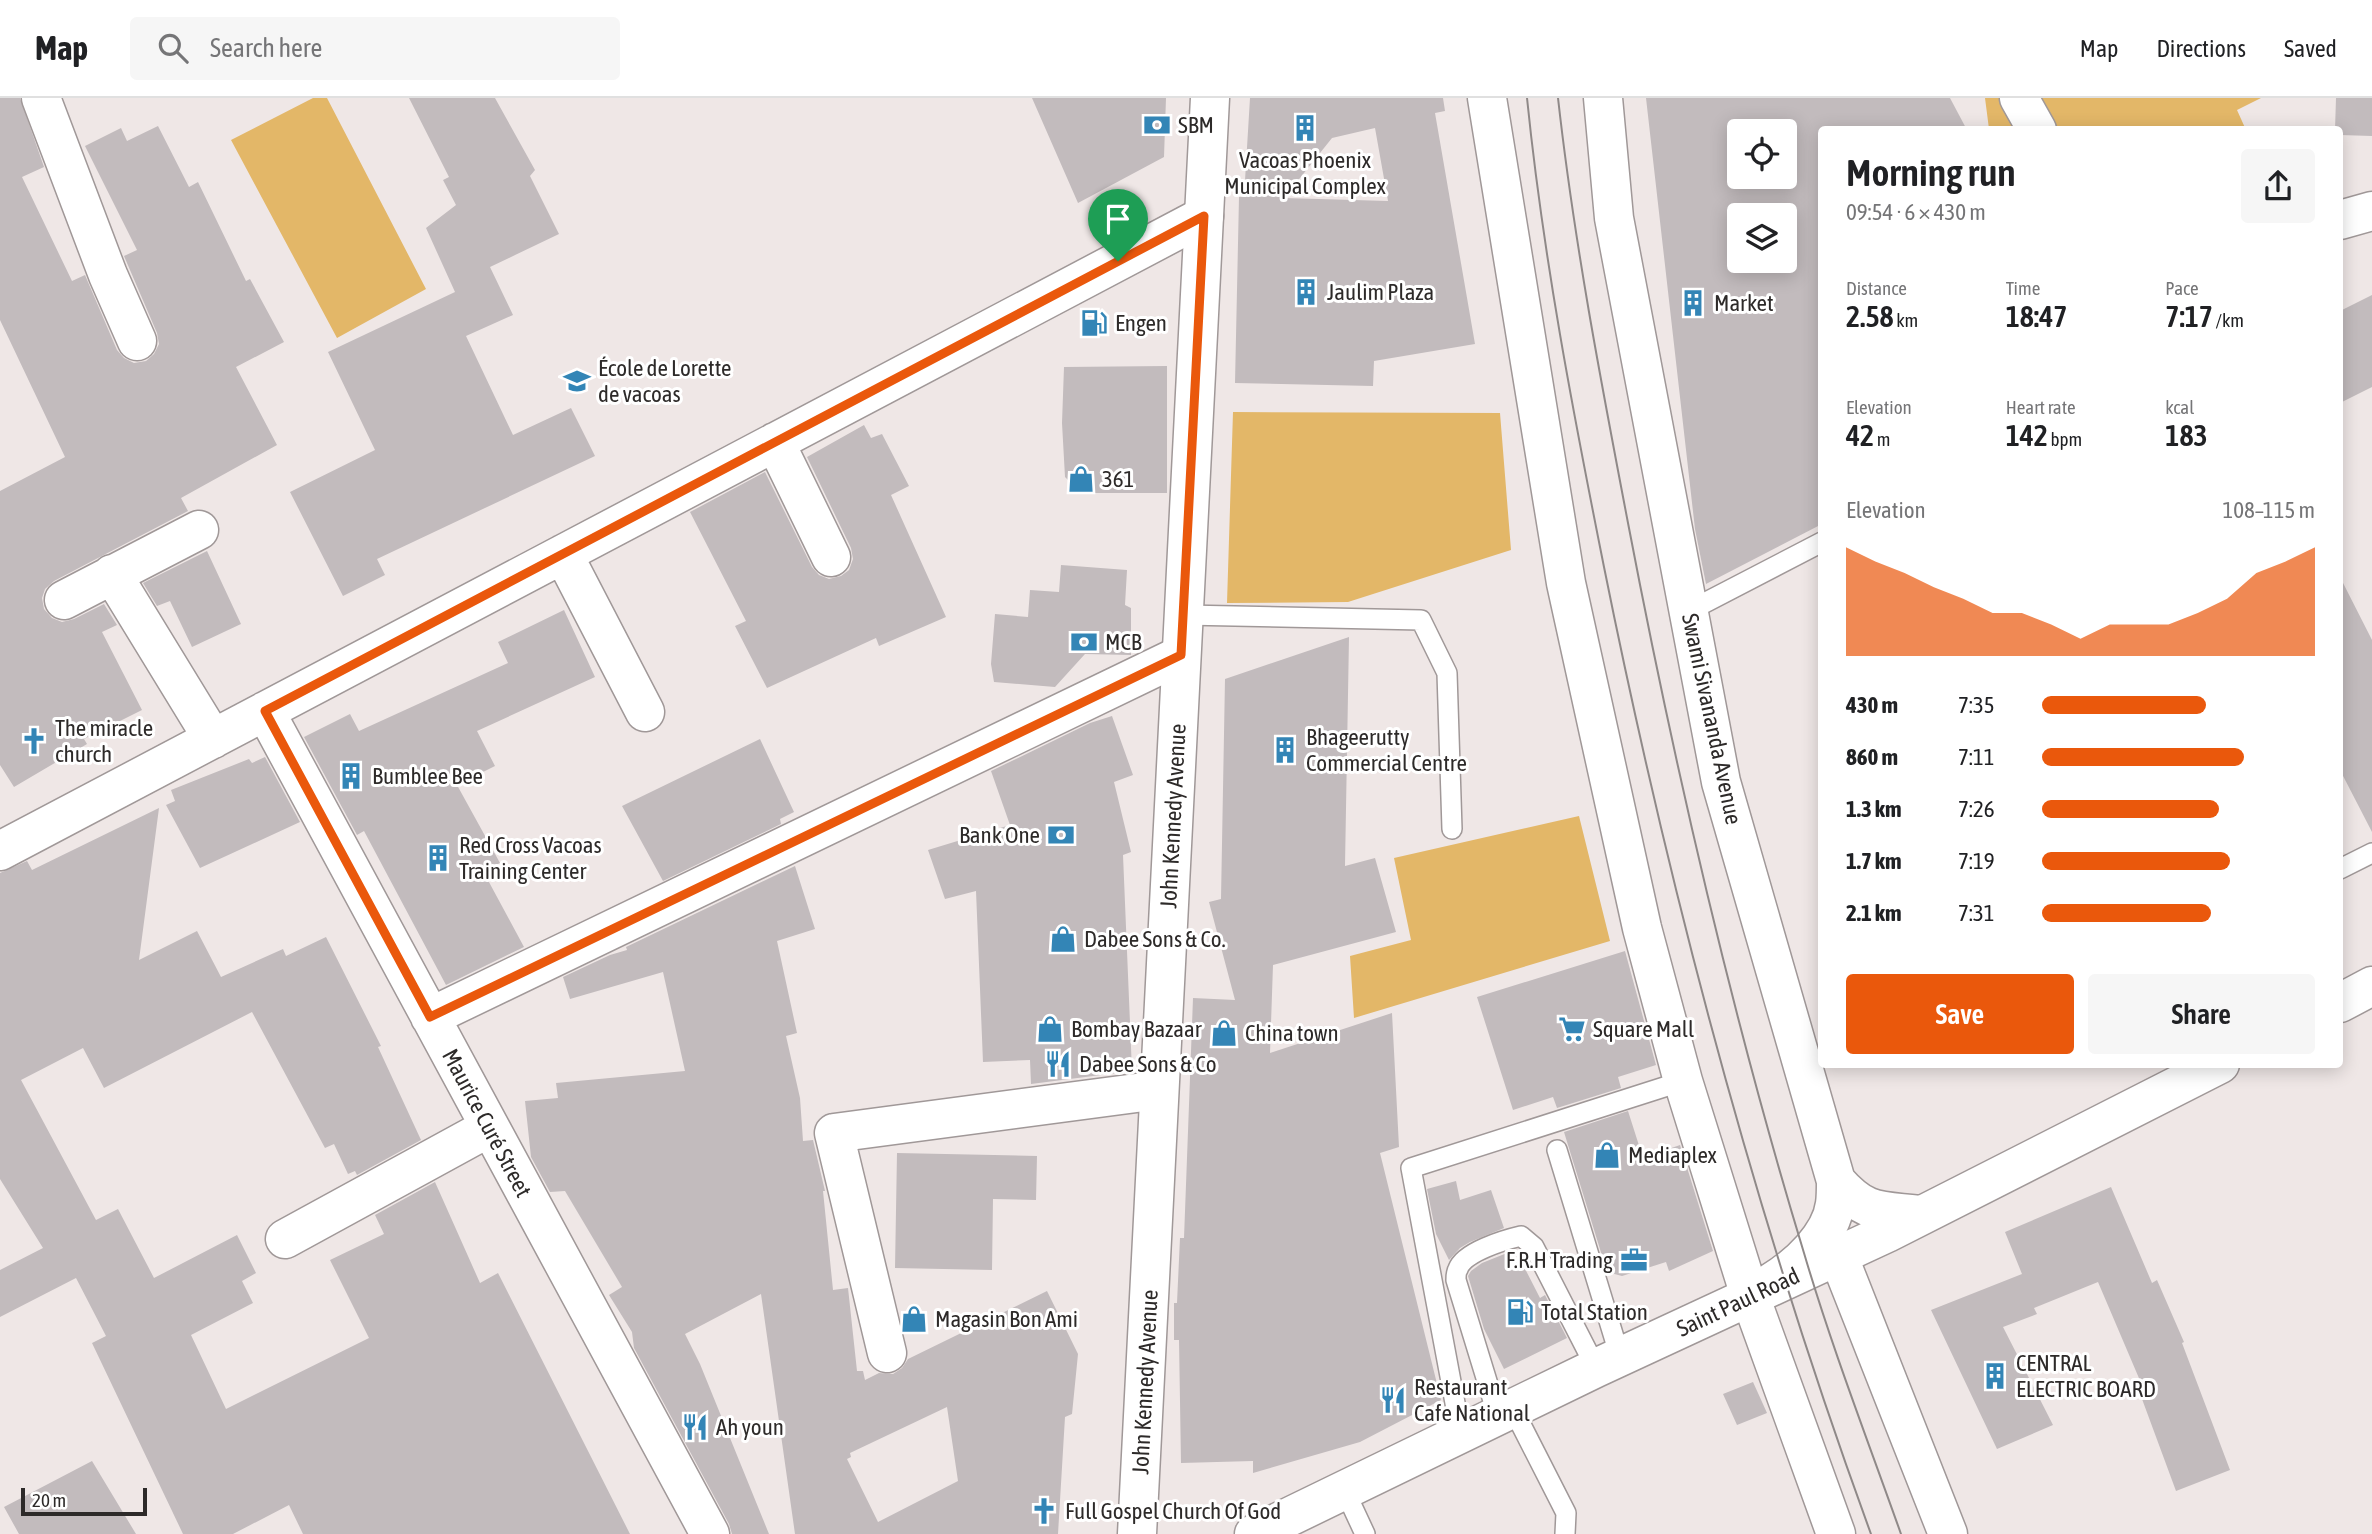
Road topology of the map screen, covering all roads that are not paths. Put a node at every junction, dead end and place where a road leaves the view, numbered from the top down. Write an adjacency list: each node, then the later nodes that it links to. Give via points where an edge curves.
1 (41, 98): 10 (street)
2 (1210, 98): 8 (street, John Kennedy Avenue)
3 (1487, 98): 32 (street, via 1566,583 1642,928)
4 (1602, 98): 18 (street, Swami Sivananda Avenue, via 1614,218)
5 (2019, 98): 6 (street)
6 (2035, 126)
7 (2372, 211): 9 (street)
8 (1204, 216): 11 (street); 19 (street, John Kennedy Avenue)
9 (2343, 219)
10 (137, 341)
11 (775, 442): 14 (street); 15 (street)
12 (199, 530): 16 (street)
13 (1818, 544): 18 (lane)
14 (563, 554): 21 (street); 22 (street)
15 (831, 557)
16 (112, 574): 17 (street); 23 (street)
17 (64, 600)
18 (1689, 611): 36 (street, Swami Sivananda Avenue, via 1721,782)
19 (1184, 615): 20 (street, John Kennedy Avenue); 24 (lane, via 1421,620 1447,674)
20 (1181, 655): 30 (street); 33 (street, John Kennedy Avenue)
21 (265, 711): 23 (street); 30 (street, Maurice Curé Street)
22 (645, 712)
23 (213, 739): 25 (street)
24 (1452, 829)
25 (4, 837)
26 (2372, 853): 27 (lane)
27 (2343, 868)
28 (2372, 986): 29 (street)
29 (2343, 1001)
30 (430, 1017): 34 (street, Maurice Curé Street)
31 (2212, 1068): 37 (street, Saint Paul Road)
32 (1684, 1081): 40 (street); 44 (lane, via 1411,1168)
33 (1159, 1090): 41 (street, via 834,1133); 47 (street, John Kennedy Avenue)
34 (490, 1127): 38 (street); 46 (street, Maurice Curé Street)
35 (1557, 1150): 42 (lane)
36 (1836, 1181): 37 (street, via 1852,1200 1871,1210); 40 (street, Swami Sivananda Avenue, via 1835,1206 1824,1232 1783,1276)
37 (1921, 1215): 39 (street, Saint Paul Road)
38 (285, 1240)
39 (1838, 1255): 40 (street, Saint Paul Road); 52 (street)
40 (1750, 1296): 42 (street, Saint Paul Road); 51 (street)
41 (887, 1353)
42 (1608, 1362): 43 (street, Saint Paul Road); 43 (lane, via 1534,1247 1521,1236 1469,1256 1458,1267 1456,1280)
43 (1506, 1413): 44 (street, Saint Paul Road); 50 (lane, via 1566,1513)
44 (1461, 1435): 45 (street, Saint Paul Road)
45 (1345, 1491): 48 (street, Saint Paul Road); 49 (lane)
46 (710, 1534)
47 (1137, 1534)
48 (1254, 1534)
49 (1366, 1534)
50 (1565, 1534)
51 (1836, 1534)
52 (1948, 1534)

